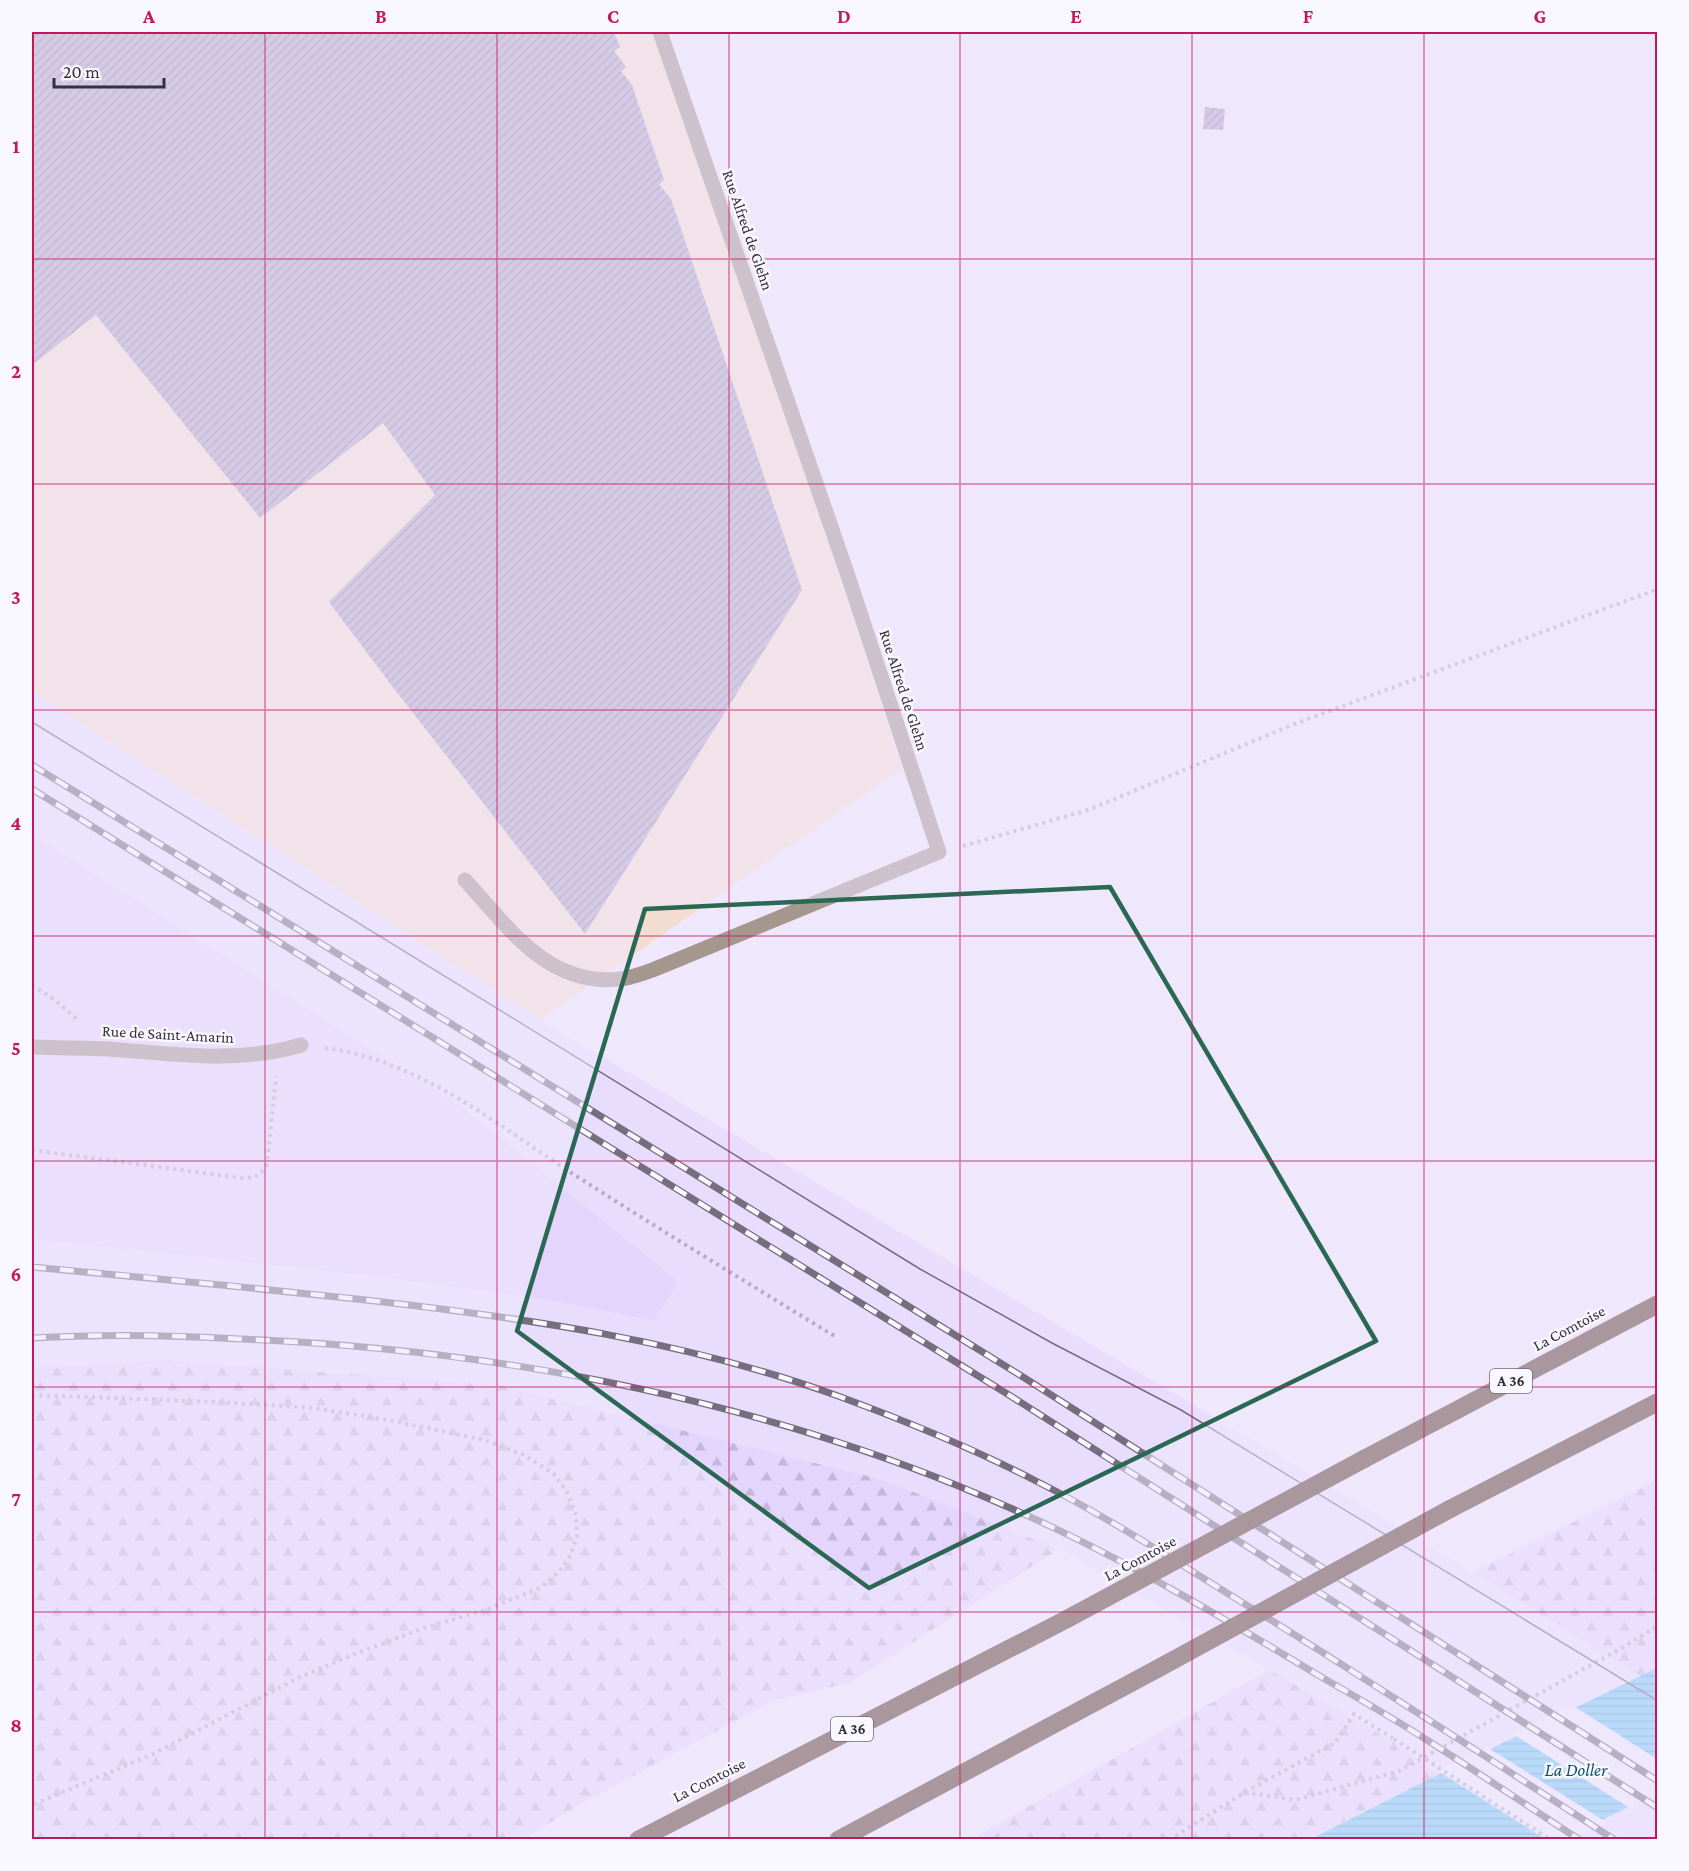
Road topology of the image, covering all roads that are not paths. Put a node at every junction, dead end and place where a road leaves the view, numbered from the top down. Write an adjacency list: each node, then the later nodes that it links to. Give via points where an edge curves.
1 (660, 32): 2 (lane, Rue Alfred de Glehn, via 939,852 622,979 580,978 544,959 524,945)
2 (465, 880)
3 (301, 1045): 4 (lane, Rue de Saint-Amarin, via 250,1056)
4 (32, 1047)
5 (1658, 1304): 7 (highway, La Comtoise / A 36, bridge, via 1067,1619)
6 (1658, 1402): 8 (highway, bridge, via 1450,1509)
7 (638, 1839)
8 (838, 1839)

